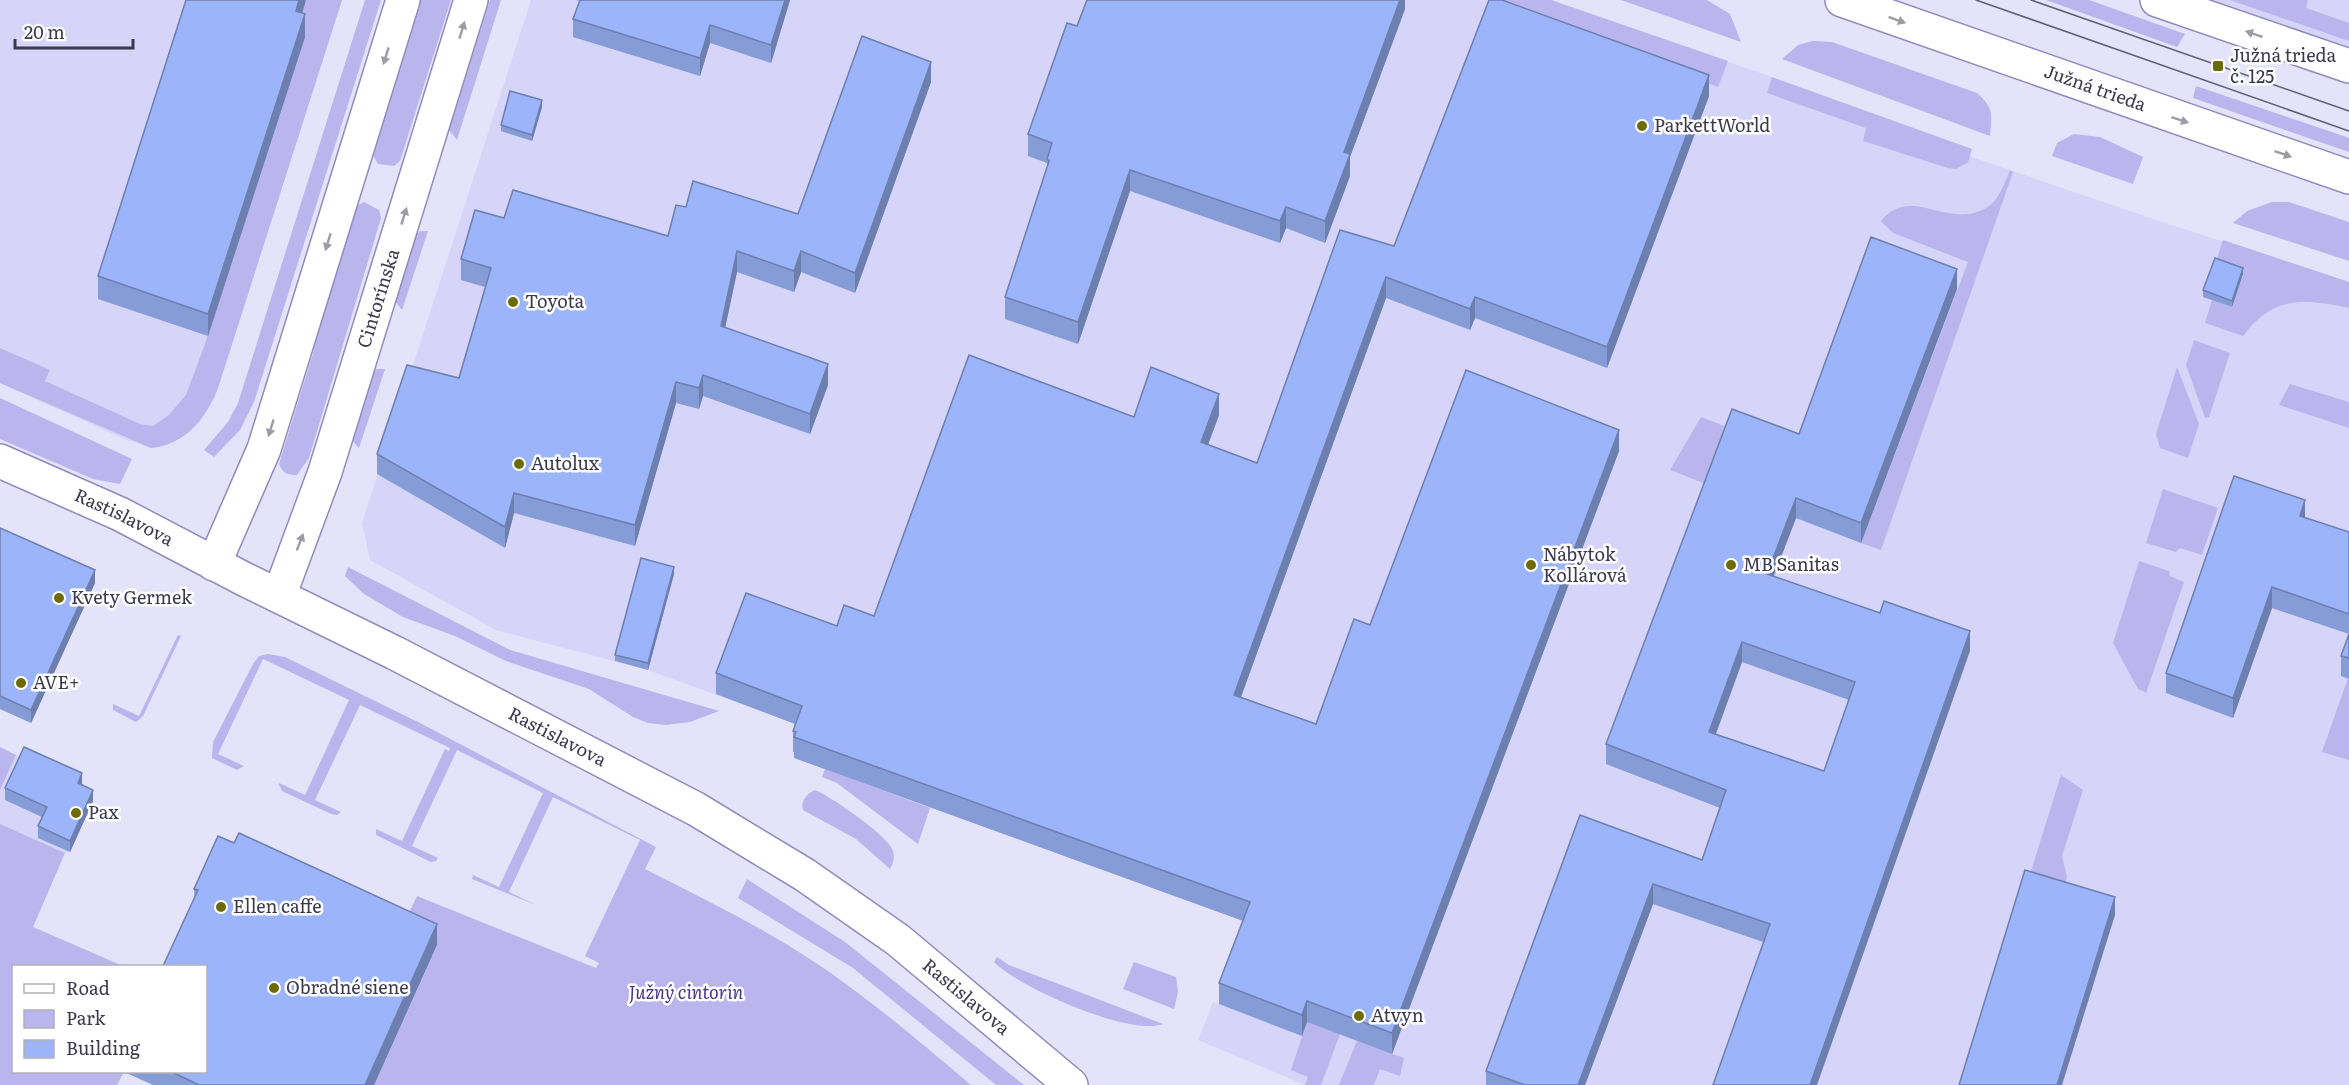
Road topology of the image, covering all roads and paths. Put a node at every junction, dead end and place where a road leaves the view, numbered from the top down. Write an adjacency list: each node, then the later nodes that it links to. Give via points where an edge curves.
1 (403, 0): 8 (street, one-way to 8, via 264,449)
2 (471, 0): 9 (street, Cintorínska, one-way to 2, via 325,472)
3 (1842, 0): 6 (street, Južná trieda, one-way to 6)
4 (2157, 0): 5 (street, one-way to 4)
5 (2349, 66)
6 (2349, 177)
7 (0, 461): 8 (street, Rastislavova, via 120,514)
8 (214, 564): 9 (street, Rastislavova)
9 (279, 596): 10 (street, Rastislavova, via 696,809 805,875 898,940)
10 (1071, 1085)

